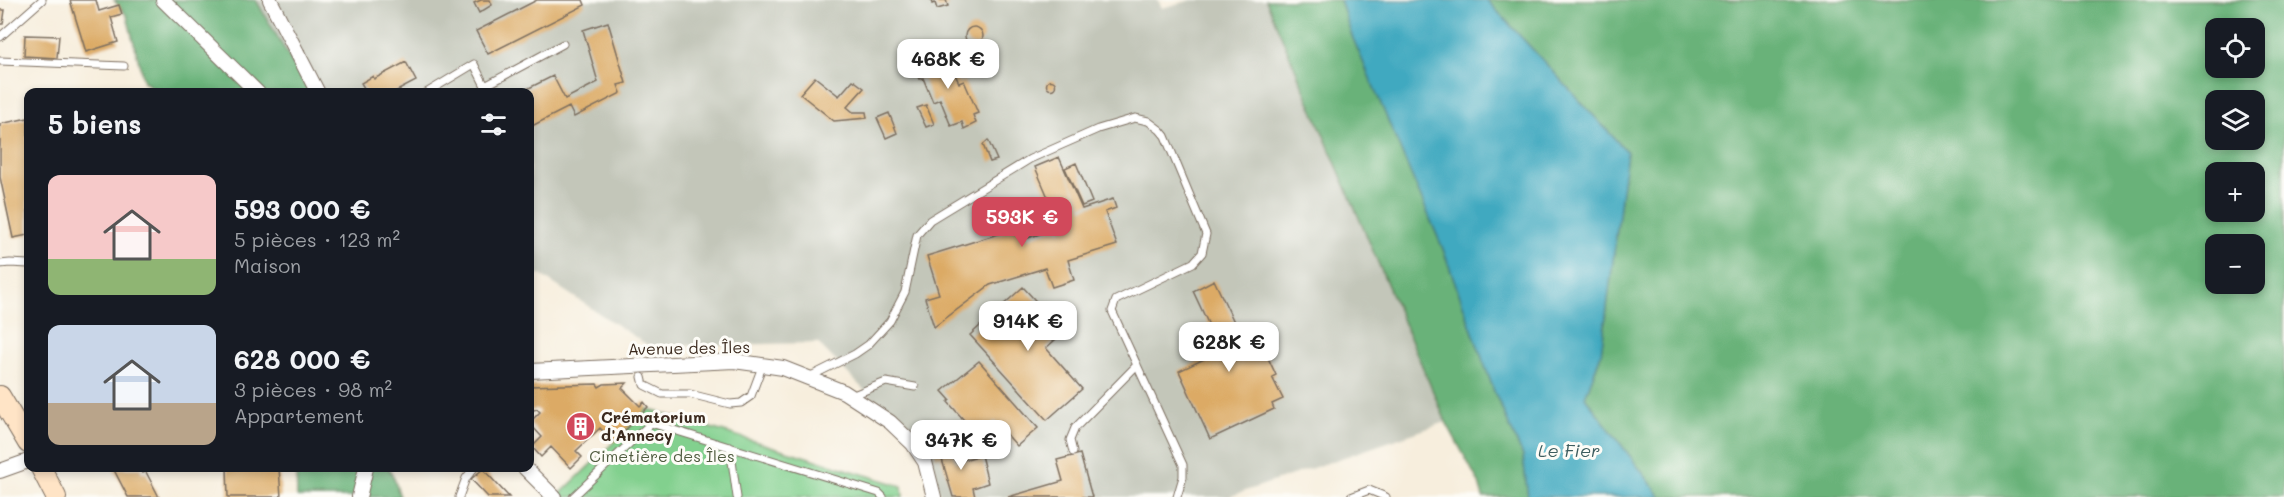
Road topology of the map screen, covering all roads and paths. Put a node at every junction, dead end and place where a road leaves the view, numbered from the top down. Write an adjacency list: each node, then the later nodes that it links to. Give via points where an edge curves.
1 (42, 0): 4 (lane)
2 (164, 0): 8 (street)
3 (270, 0): 9 (street)
4 (0, 37)
5 (563, 44): 10 (lane, via 485,86 474,64)
6 (0, 61): 7 (lane)
7 (124, 66)
8 (253, 88)
9 (315, 88)
10 (434, 88)
11 (0, 264): 12 (lane)
12 (24, 264)
13 (763, 364): 15 (street, Avenue des Îles, via 722,361); 16 (lane, via 751,396 736,404 690,394 662,394 644,385); 17 (street, Avenue des Îles)
14 (1137, 365): 17 (lane, via 1113,315 1114,303 1193,263 1202,253 1206,234 1165,136 1155,125 1135,118 1098,129 1030,159 930,220 917,235 910,278 890,321 855,354); 23 (lane, via 1075,428 1070,440); 38 (lane, via 1183,465)
15 (534, 371)
16 (642, 377)
17 (809, 377): 20 (street, Avenue des Îles)
18 (915, 387): 20 (lane, via 886,382)
19 (0, 396): 21 (main road)
20 (851, 396): 37 (street, Avenue des Îles, via 890,422 913,444 925,462)
21 (24, 435)
22 (730, 447): 34 (lane, via 651,423); 35 (lane); 36 (lane)
23 (1073, 452)
24 (24, 462): 25 (street)
25 (0, 471)
26 (43, 472): 30 (main road)
27 (365, 472): 31 (street)
28 (471, 472): 32 (lane)
29 (529, 472): 33 (street)
30 (56, 497)
31 (359, 497)
32 (459, 497)
33 (554, 497)
34 (573, 497)
35 (737, 497)
36 (883, 497)
37 (934, 497)
38 (1178, 497)
39 (1351, 497): 40 (lane, via 1370,490)
40 (1386, 497)

